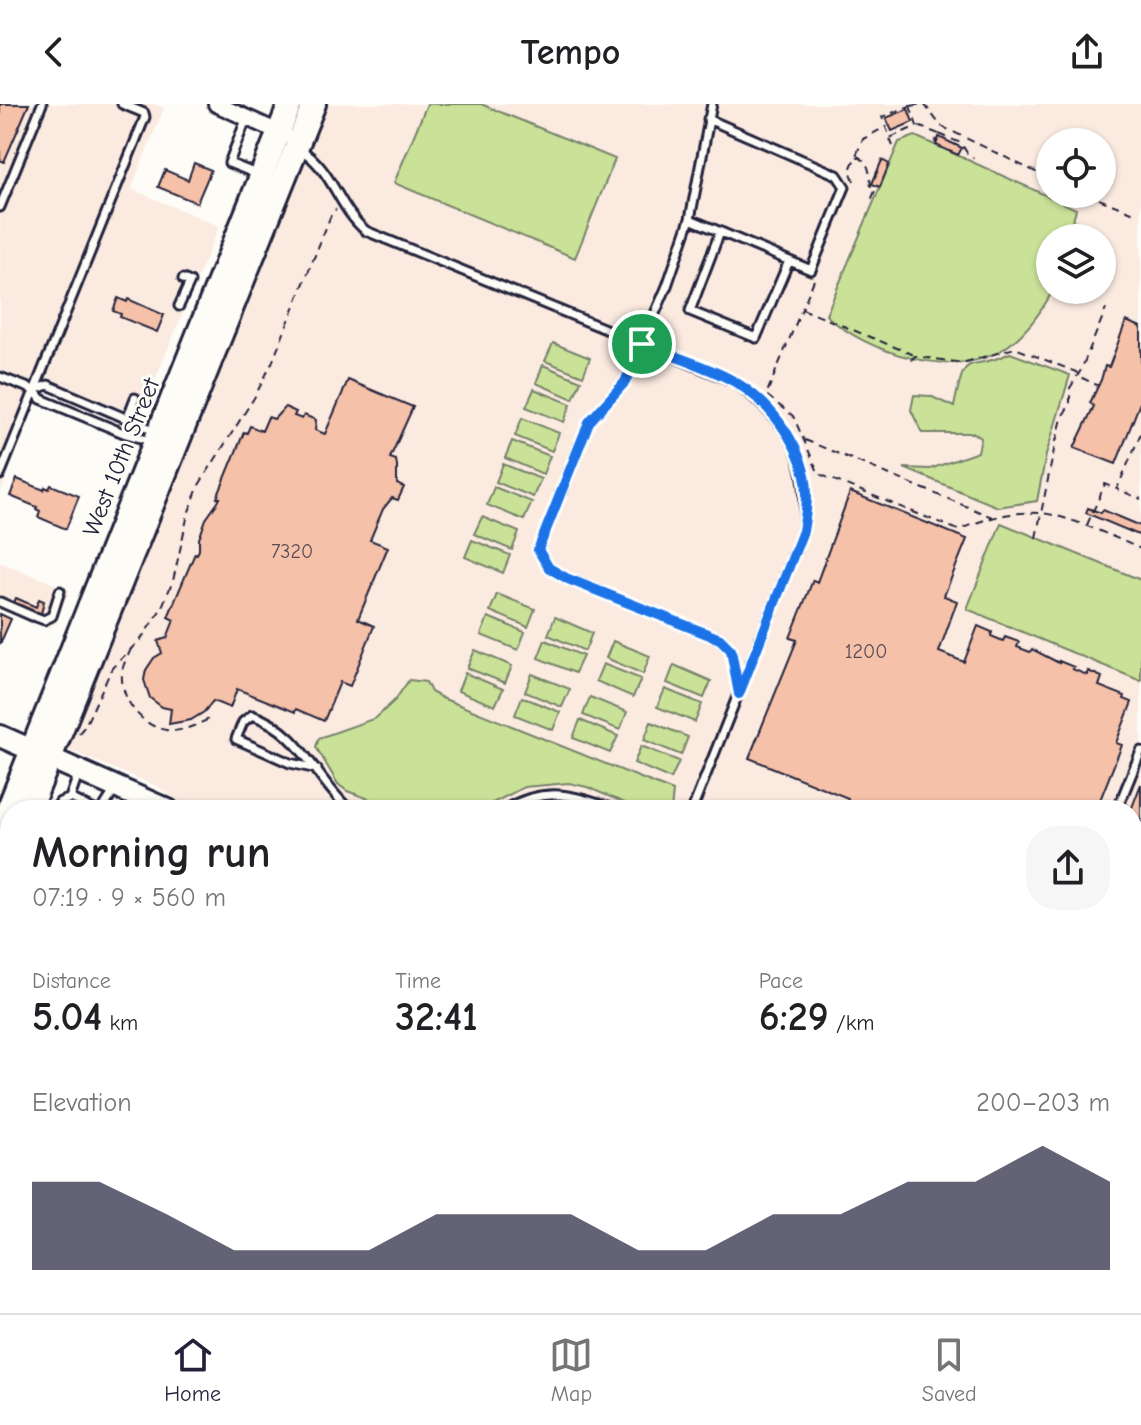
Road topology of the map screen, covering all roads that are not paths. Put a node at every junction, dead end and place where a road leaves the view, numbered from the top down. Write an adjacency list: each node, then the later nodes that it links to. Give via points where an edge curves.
1 (42, 104): 12 (lane)
2 (122, 104): 20 (lane, via 145,117)
3 (216, 104): 7 (street)
4 (290, 104): 9 (main road, West 10th Street)
5 (314, 104): 10 (main road, West 10th Street)
6 (712, 104): 8 (lane)
7 (247, 117): 9 (street); 11 (lane, via 229,163)
8 (708, 119): 13 (lane); 15 (lane, via 843,181 811,270)
9 (280, 131): 10 (street); 11 (main road, West 10th Street)
10 (297, 146): 18 (lane, via 320,165 352,219 366,231); 23 (main road, West 10th Street)
11 (262, 176): 23 (main road, West 10th Street)
12 (0, 207)
13 (690, 219): 14 (lane); 18 (lane)
14 (720, 232): 15 (lane); 15 (lane, via 690,311 756,338)
15 (789, 261)
16 (183, 279): 17 (lane, via 190,282)
17 (179, 306)
18 (642, 344): 27 (lane, via 735,382 766,406 790,440 805,476 803,531); 27 (lane, via 625,382 589,422 538,550 549,568 568,579 720,639 731,650)
19 (0, 377): 20 (lane)
20 (34, 390): 22 (lane, via 48,385); 23 (lane, via 41,399); 24 (lane)
21 (135, 398): 22 (lane)
22 (127, 419): 23 (lane, via 151,429)
23 (165, 445): 30 (main road, West 10th Street)
24 (0, 474)
25 (60, 591): 26 (lane, via 52,616 44,620)
26 (0, 602)
27 (739, 694): 44 (lane)
28 (0, 736): 30 (main road)
29 (1141, 751): 45 (lane)
30 (41, 754): 32 (main road); 35 (main road, West 10th Street); 36 (main road, West 10th Street)
31 (317, 769): 31 (lane, via 284,732 252,715 243,722 236,739); 41 (lane)
32 (80, 770): 33 (main road); 34 (lane)
33 (117, 786): 39 (lane); 40 (main road)
34 (70, 798): 37 (lane); 38 (lane)
35 (16, 800)
36 (32, 800)
37 (65, 800)
38 (74, 800)
39 (108, 800)
40 (147, 800)
41 (342, 800)
42 (526, 800): 43 (lane, via 560,794)
43 (588, 800)
44 (696, 800)
45 (1121, 800)

